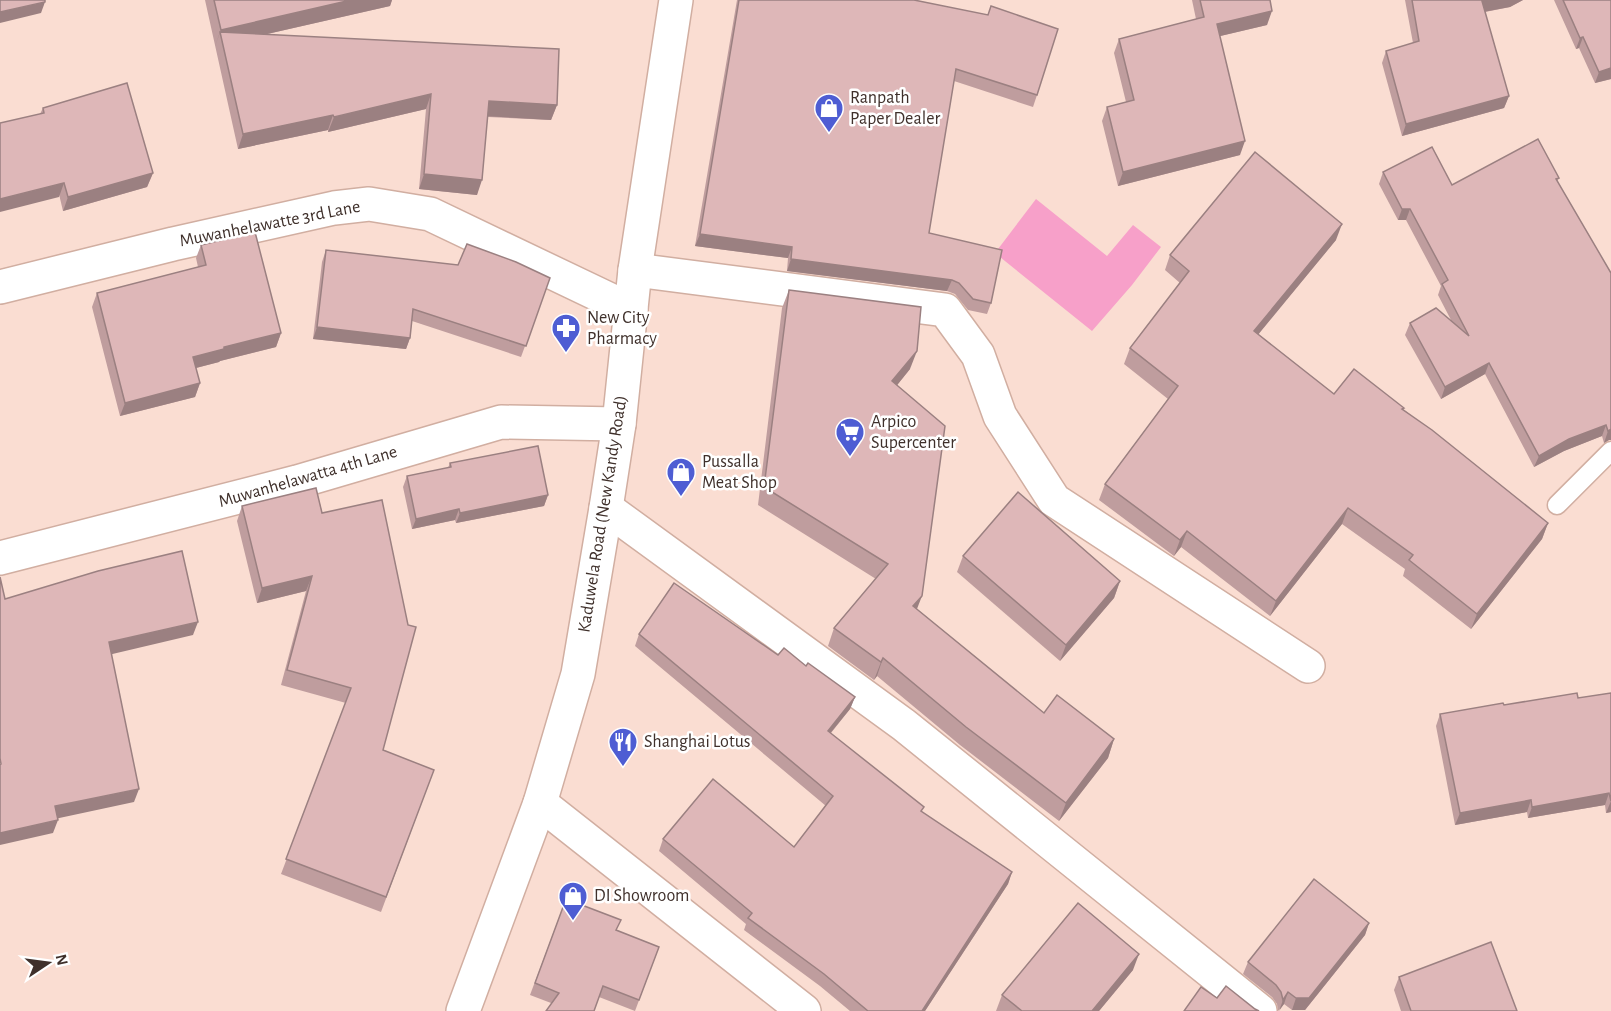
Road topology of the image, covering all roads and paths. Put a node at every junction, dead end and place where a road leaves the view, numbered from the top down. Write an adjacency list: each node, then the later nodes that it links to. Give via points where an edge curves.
1 (676, 0): 2 (street, Kaduwela Road (New Kandy Road))
2 (635, 270): 4 (street, Kaduwela Road (New Kandy Road)); 10 (street, via 945,310 978,355 1000,416 1054,500)
3 (0, 287): 4 (street, Muwanhelawatte 3rd Lane, via 173,244 334,208 369,204 429,214)
4 (631, 310): 5 (street, Kaduwela Road (New Kandy Road))
5 (619, 424): 8 (street, Kaduwela Road (New Kandy Road)); 9 (street, Muwanhelawatta 4th Lane, via 501,422 297,482)
6 (1611, 451): 7 (lane)
7 (1557, 506)
8 (606, 508): 11 (street, Kaduwela Road (New Kandy Road), via 578,674); 14 (street, via 904,725)
9 (0, 558)
10 (1308, 666)
11 (540, 803): 12 (street, Kaduwela Road (New Kandy Road)); 13 (street)
12 (463, 1011)
13 (804, 1011)
14 (1260, 1011)

